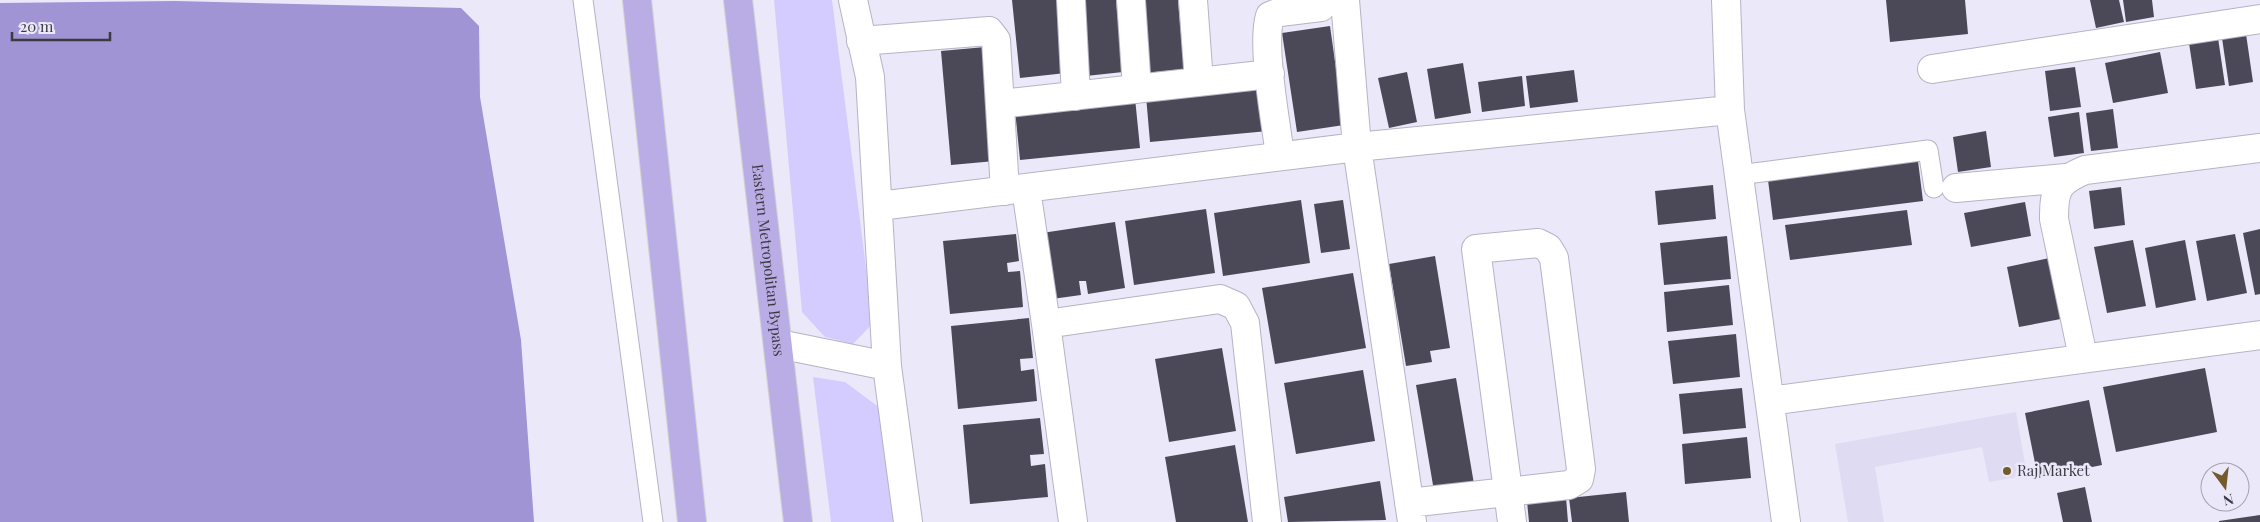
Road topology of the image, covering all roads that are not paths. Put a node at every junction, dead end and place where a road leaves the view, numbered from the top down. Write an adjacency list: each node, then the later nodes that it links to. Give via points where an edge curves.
1 (583, 0): 35 (lane)
2 (637, 0): 36 (main road)
3 (738, 0): 29 (main road, Eastern Metropolitan Bypass)
4 (853, 0): 11 (street)
5 (1072, 0): 16 (street)
6 (1131, 0): 15 (street)
7 (1194, 0): 14 (street)
8 (1726, 0): 18 (street)
9 (1333, 4): 13 (street, via 1270,16 1267,26); 19 (street)
10 (2260, 19): 12 (street)
11 (861, 41): 17 (street, via 989,31 996,40); 26 (street, via 870,77)
12 (1932, 68)
13 (1270, 74): 14 (street); 21 (street)
14 (1199, 82): 15 (street)
15 (1137, 89): 16 (street)
16 (1076, 96): 17 (street)
17 (1000, 104): 25 (street)
18 (1730, 110): 19 (street); 22 (street)
19 (1357, 147): 21 (street); 34 (street)
20 (2260, 148): 23 (street, via 2085,170)
21 (1280, 156): 25 (street)
22 (1739, 175): 24 (lane, via 1928,150); 32 (street)
23 (2066, 178): 24 (street); 30 (street, via 2054,197 2054,219)
24 (1945, 188)
25 (1015, 190): 26 (street); 27 (street)
26 (878, 206): 31 (street)
27 (1046, 324): 39 (street); 40 (street, via 1220,299 1236,306 1245,323)
28 (2260, 334): 30 (street)
29 (779, 344): 31 (street); 37 (main road, Eastern Metropolitan Bypass)
30 (2083, 358): 32 (street)
31 (888, 366): 38 (street)
32 (1770, 401): 42 (street)
33 (1508, 491): 33 (street, via 1476,249 1538,243 1548,248 1554,258 1581,468 1579,479 1569,485); 34 (street); 41 (street)
34 (1410, 513)
35 (653, 522)
36 (692, 522)
37 (798, 522)
38 (908, 522)
39 (1073, 522)
40 (1267, 522)
41 (1512, 522)
42 (1786, 522)

